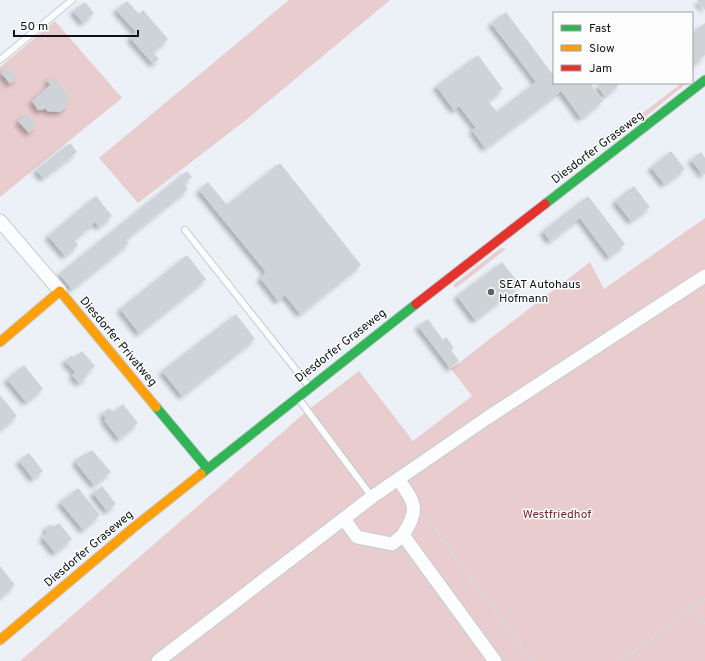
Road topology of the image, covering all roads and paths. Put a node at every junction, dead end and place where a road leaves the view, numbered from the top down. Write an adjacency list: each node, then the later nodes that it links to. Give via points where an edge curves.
1 (72, 0): 2 (lane)
2 (0, 60)
3 (705, 80): 9 (main road, Diesdorfer Graseweg)
4 (0, 221): 7 (street)
5 (185, 230): 9 (lane)
6 (705, 276): 12 (street, via 487,418)
7 (60, 292): 8 (main road); 11 (main road, Diesdorfer Privatweg)
8 (0, 342)
9 (309, 387): 10 (main road, Diesdorfer Graseweg)
10 (297, 396): 11 (main road, Diesdorfer Graseweg); 13 (lane)
11 (207, 468): 20 (main road, Diesdorfer Graseweg)
12 (399, 480): 13 (street); 14 (street)
13 (372, 497): 15 (street)
14 (412, 499): 16 (street, via 414,516); 23 (path)
15 (344, 519): 16 (street, via 357,537 392,544); 21 (street)
16 (403, 535): 22 (street)
17 (705, 598): 18 (path)
18 (693, 607): 19 (path); 24 (path)
19 (705, 624)
20 (0, 640)
21 (158, 661)
22 (495, 661)
23 (532, 661)
24 (621, 661)

